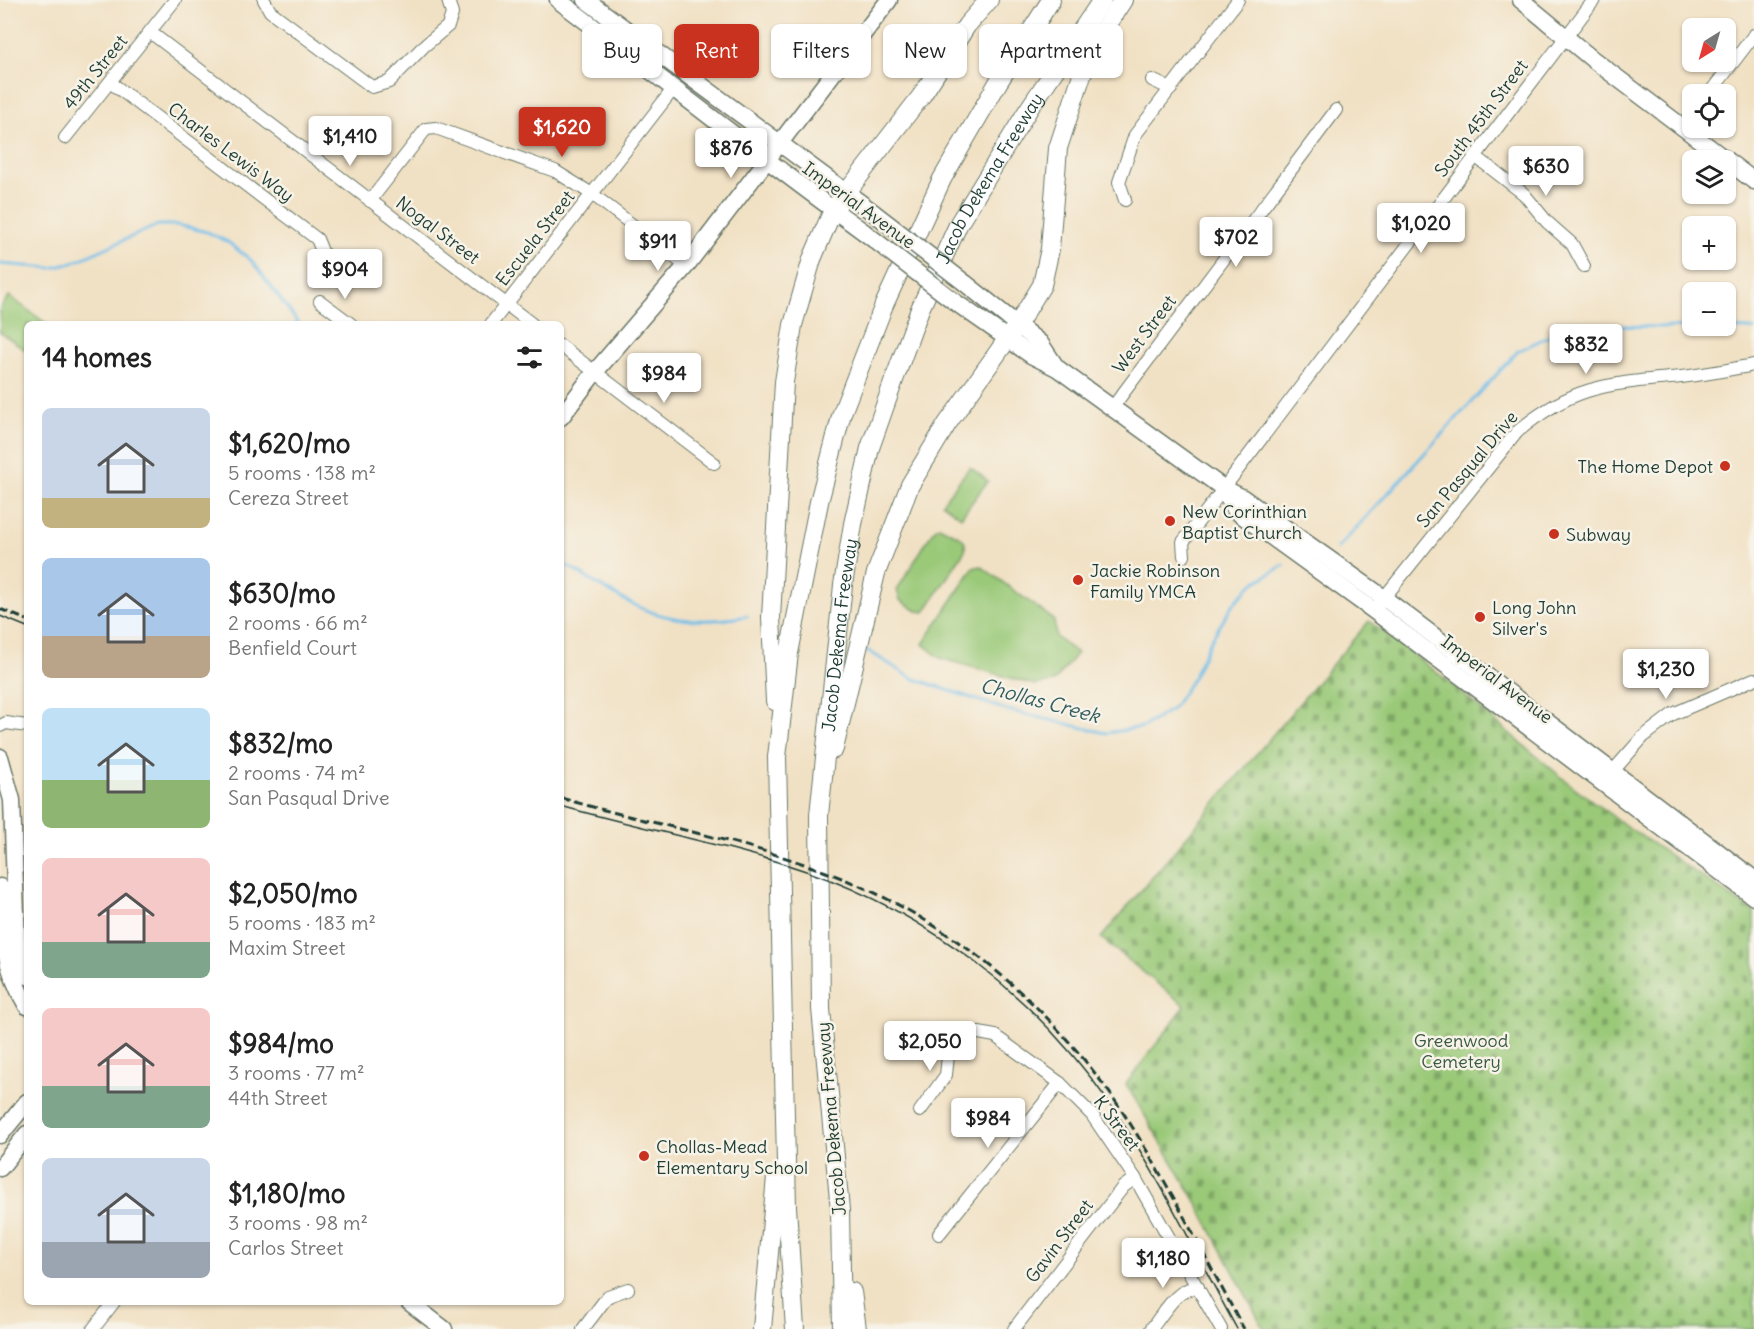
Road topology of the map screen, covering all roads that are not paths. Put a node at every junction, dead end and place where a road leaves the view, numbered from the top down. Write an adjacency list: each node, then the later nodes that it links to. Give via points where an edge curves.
1 (175, 0): 14 (street, 49th Street)
2 (264, 0): 3 (street, via 270,11 364,83 379,87 448,26 452,14)
3 (448, 0)
4 (558, 0): 20 (main road, Imperial Avenue)
5 (586, 0): 26 (main road, Imperial Avenue)
6 (889, 0): 26 (main road)
7 (989, 0): 30 (highway, via 967,25 922,95)
8 (1051, 0): 59 (highway, Jacob Dekema Freeway, via 942,179 884,305 842,413 819,502 789,653)
9 (1102, 0): 61 (highway, Jacob Dekema Freeway, via 1028,110 960,223 921,309 870,448 852,534 823,753)
10 (1123, 0): 43 (highway, via 1090,50 1071,102 1058,148 1050,249 1042,285)
11 (1238, 0): 21 (street)
12 (1521, 0): 15 (main road)
13 (1594, 0): 15 (street, South 45th Street)
14 (150, 32): 18 (street, 49th Street); 33 (street, Nogal Street)
15 (1566, 35): 23 (main road, via 1591,58); 27 (street, South 45th Street)
16 (1754, 35): 19 (street)
17 (1152, 80): 21 (street)
18 (110, 82): 24 (street, 49th Street); 35 (street, Charles Lewis Way, via 316,239)
19 (1717, 84)
20 (674, 88): 28 (main road, Imperial Avenue); 31 (street, Escuela Street)
21 (1171, 89): 32 (street, via 1135,135 1119,182)
22 (1336, 110): 49 (street, West Street)
23 (1682, 119)
24 (65, 138)
25 (1705, 138): 29 (main road)
26 (779, 145): 28 (main road); 30 (main road, Imperial Avenue)
27 (1475, 156): 37 (street, via 1524,194 1572,244); 52 (street, South 45th Street)
28 (766, 161): 34 (main road, Imperial Avenue); 36 (main road)
29 (1754, 181)
30 (848, 193): 34 (highway); 43 (main road, Imperial Avenue, bridge)
31 (592, 194): 33 (street, via 555,171 436,128 426,129); 36 (street); 39 (street, Escuela Street)
32 (1125, 200)
33 (370, 201): 39 (street, Nogal Street)
34 (833, 210): 44 (main road, Imperial Avenue, bridge); 59 (highway, via 805,281 784,382 771,618)
35 (324, 256)
36 (686, 266): 48 (main road)
37 (1584, 266)
38 (321, 301): 40 (street)
39 (506, 304): 41 (street, Escuela Street); 42 (street, Nogal Street)
40 (347, 321)
41 (493, 321)
42 (528, 321)
43 (1018, 324): 44 (highway); 47 (main road, Imperial Avenue, via 1040,342)
44 (1007, 339): 47 (main road, Imperial Avenue); 61 (highway, via 910,484 876,573)
45 (564, 348): 48 (street)
46 (1754, 365): 54 (street, San Pasqual Drive, via 1709,374 1616,382 1575,393 1537,415 1517,432)
47 (1057, 368): 49 (main road, Imperial Avenue)
48 (595, 372): 50 (main road); 51 (street)
49 (1112, 408): 52 (main road, Imperial Avenue)
50 (564, 413)
51 (714, 463)
52 (1223, 488): 53 (street, South 45th Street, via 1183,542); 54 (main road, Imperial Avenue, via 1244,498)
53 (1184, 555)
54 (1379, 604): 60 (main road, Imperial Avenue); 64 (main road, Imperial Avenue)
55 (1754, 679): 60 (street, via 1673,714 1643,736)
56 (0, 726): 57 (street)
57 (24, 726)
58 (0, 757): 65 (main road, via 12,800 17,943)
59 (777, 757): 69 (highway, Jacob Dekema Freeway)
60 (1613, 771): 62 (main road, Imperial Avenue)
61 (819, 815): 77 (highway, Jacob Dekema Freeway, via 821,1009)
62 (1754, 879)
63 (0, 887): 66 (main road, via 2,941 10,976)
64 (1754, 897)
65 (24, 966)
66 (24, 1001)
67 (914, 1032): 68 (street, K Street, via 930,1037)
68 (950, 1036): 70 (street, K Street, via 995,1036); 72 (street, via 946,1075)
69 (785, 1080): 86 (highway); 87 (highway, Jacob Dekema Freeway, via 787,1207)
70 (1060, 1083): 76 (street, K Street, via 1092,1115); 78 (street)
71 (24, 1106): 73 (main road)
72 (920, 1111)
73 (0, 1135)
74 (24, 1138): 75 (main road)
75 (0, 1168)
76 (1135, 1178): 79 (street, K Street); 90 (street, Gavin Street, via 1123,1187)
77 (840, 1210): 88 (highway, Jacob Dekema Freeway); 89 (highway)
78 (939, 1234)
79 (1198, 1287): 91 (street, via 1176,1296); 92 (street, K Street)
80 (628, 1289): 85 (street, via 608,1296)
81 (112, 1305): 83 (street)
82 (413, 1305): 84 (main road)
83 (93, 1329)
84 (444, 1329)
85 (583, 1329)
86 (762, 1329)
87 (795, 1329)
88 (842, 1329)
89 (857, 1329)
90 (1014, 1329)
91 (1151, 1329)
92 (1221, 1329)

